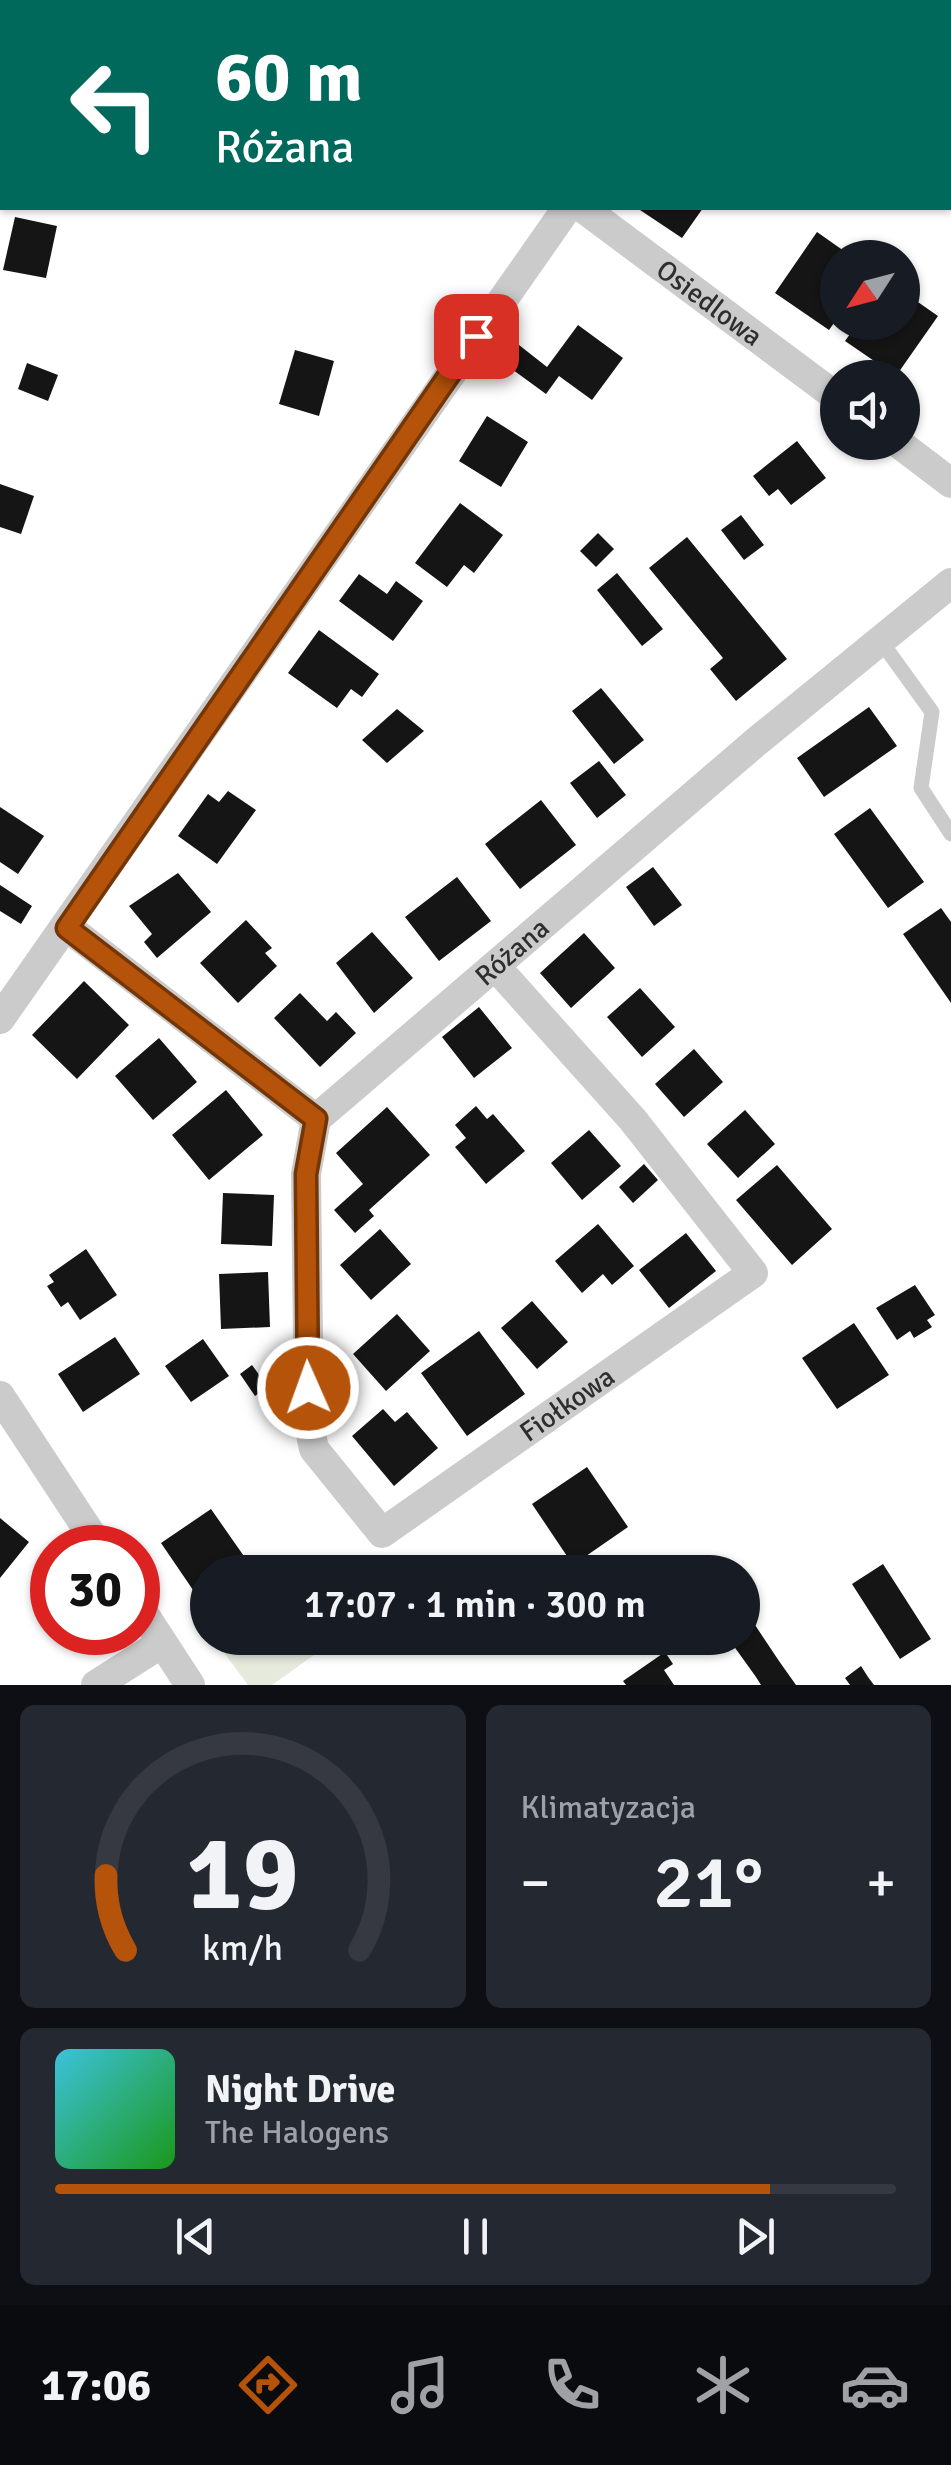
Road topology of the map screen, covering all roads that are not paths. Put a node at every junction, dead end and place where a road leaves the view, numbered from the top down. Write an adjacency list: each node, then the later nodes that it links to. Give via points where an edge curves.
1 (565, 210): 9 (street)
2 (586, 210): 3 (street, Osiedlowa)
3 (820, 385)
4 (920, 459): 5 (street)
5 (951, 482)
6 (951, 583): 7 (street, Różana)
7 (880, 640): 8 (lane, via 932,712 920,788); 10 (street, Różana)
8 (951, 834)
9 (67, 928): 11 (street); 12 (street)
10 (495, 966): 12 (street, Różana); 12 (street, Fiołkowa, via 633,1120 752,1273 382,1534 314,1449 308,1424 306,1174)
11 (0, 1019)
12 (316, 1119)
13 (0, 1396): 14 (street)
14 (85, 1525)
15 (160, 1640): 16 (street)
16 (162, 1643): 17 (street); 18 (street)
17 (96, 1685)
18 (190, 1685)

